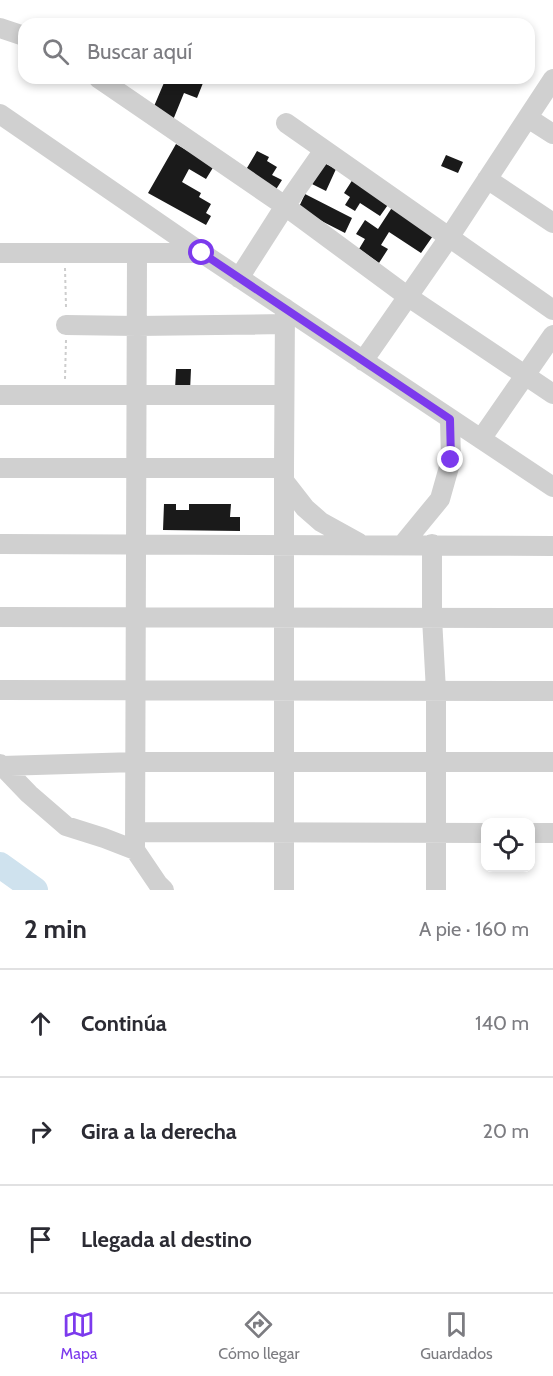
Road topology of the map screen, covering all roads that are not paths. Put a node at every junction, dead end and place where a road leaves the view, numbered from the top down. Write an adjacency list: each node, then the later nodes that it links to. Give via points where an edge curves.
1 (0, 28): 2 (street)
2 (18, 34)
3 (553, 79): 6 (street)
4 (107, 84): 11 (street)
5 (0, 114): 15 (street)
6 (528, 118): 8 (street); 10 (street)
7 (286, 123): 9 (street)
8 (553, 135)
9 (324, 150): 11 (street); 13 (street)
10 (487, 179): 12 (street); 13 (street)
11 (285, 206): 17 (street); 18 (street)
12 (553, 223)
13 (450, 236): 18 (street); 19 (street)
14 (0, 253): 16 (street)
15 (202, 253): 16 (street); 17 (street)
16 (137, 254): 22 (street)
17 (239, 278): 20 (street)
18 (407, 296): 24 (street); 25 (street)
19 (553, 310)
20 (285, 316): 22 (street); 24 (street); 29 (street)
21 (66, 325): 22 (street)
22 (136, 326): 28 (street)
23 (553, 335): 25 (street)
24 (363, 361): 30 (street)
25 (525, 375): 26 (street); 31 (street)
26 (553, 393)
27 (0, 395): 28 (street)
28 (136, 395): 29 (street); 33 (street)
29 (284, 395): 34 (street)
30 (450, 419): 31 (street); 40 (street, via 451,460 440,499)
31 (481, 440): 35 (street)
32 (0, 468): 33 (street)
33 (136, 468): 34 (street); 37 (street)
34 (284, 475): 38 (street); 39 (street, via 305,508 321,522)
35 (553, 487)
36 (0, 544): 37 (street)
37 (136, 544): 38 (street); 44 (street)
38 (284, 544): 39 (street); 45 (street)
39 (361, 544): 40 (street)
40 (403, 544): 41 (street)
41 (432, 544): 42 (street); 46 (street)
42 (553, 546)
43 (0, 617): 44 (street)
44 (136, 618): 45 (street); 49 (street)
45 (283, 618): 46 (street); 50 (street)
46 (432, 618): 47 (street); 51 (street)
47 (553, 618)
48 (0, 690): 49 (street)
49 (136, 690): 50 (street); 53 (street)
50 (283, 691): 51 (street); 54 (street)
51 (436, 691): 52 (street); 56 (street)
52 (553, 691)
53 (136, 762): 54 (street); 57 (street); 63 (street)
54 (283, 762): 56 (street); 58 (street)
55 (553, 762): 56 (street)
56 (436, 763): 59 (street)
57 (1, 765): 63 (street, via 66,826 104,838)
58 (283, 833): 59 (street); 63 (street); 65 (street)
59 (435, 833): 60 (street); 66 (street)
60 (481, 833)
61 (535, 833): 62 (street)
62 (553, 833)
63 (136, 841): 64 (street)
64 (164, 890)
65 (284, 890)
66 (436, 890)

